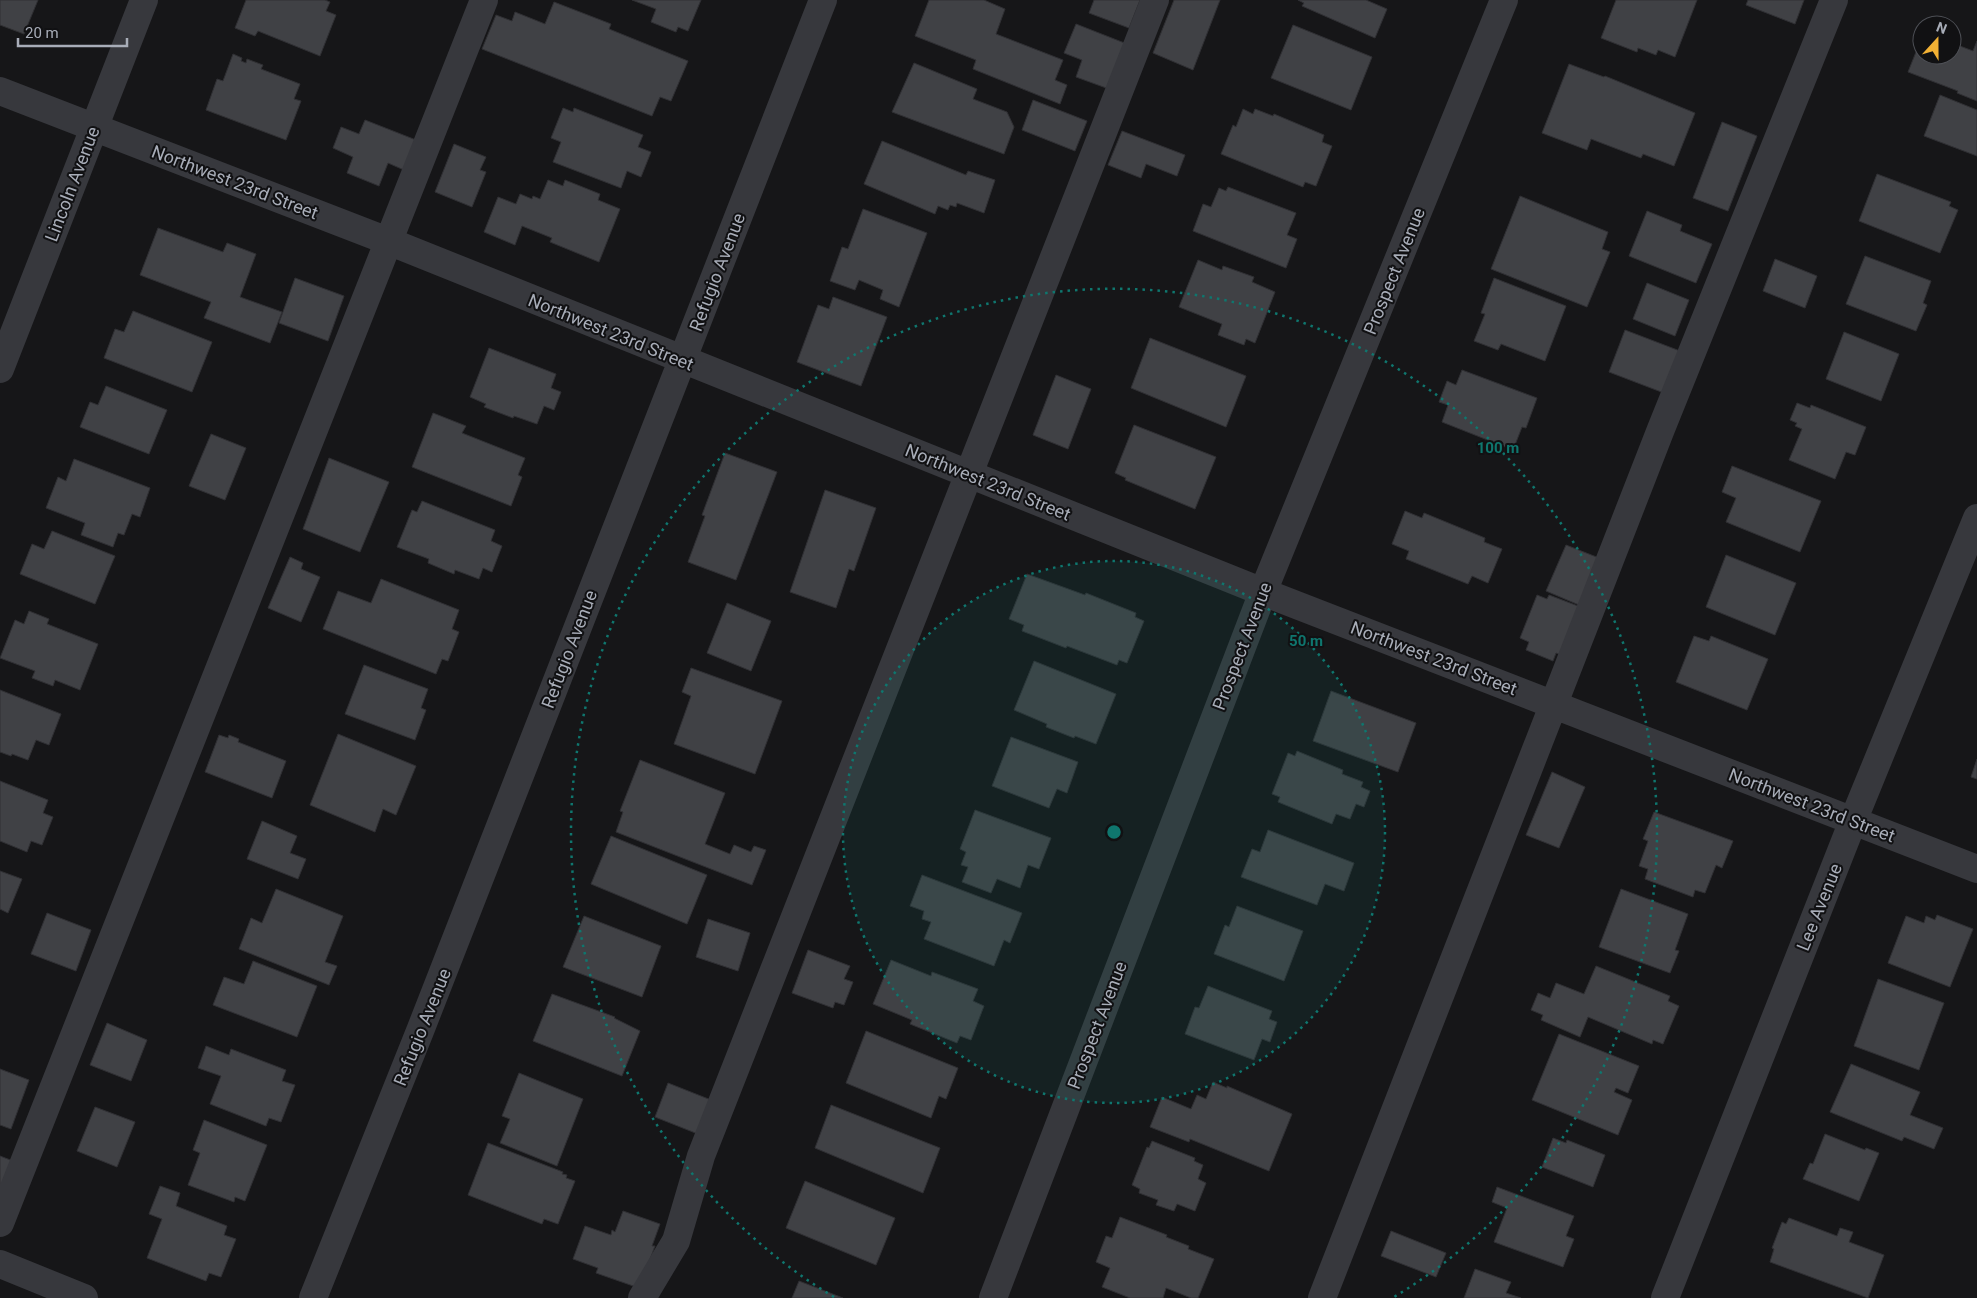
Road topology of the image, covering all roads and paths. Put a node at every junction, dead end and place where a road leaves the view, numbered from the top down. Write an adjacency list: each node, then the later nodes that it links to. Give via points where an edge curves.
1 (144, 0): 8 (street, Lincoln Avenue)
2 (484, 0): 9 (street)
3 (823, 0): 10 (street, Refugio Avenue)
4 (1155, 0): 12 (street)
5 (1504, 0): 14 (street, Prospect Avenue)
6 (1834, 0): 15 (street)
7 (0, 90): 8 (street, Northwest 23rd Street)
8 (94, 128): 9 (street, Northwest 23rd Street); 11 (street, Lincoln Avenue)
9 (388, 241): 10 (street, Northwest 23rd Street); 18 (street)
10 (682, 361): 12 (street, Northwest 23rd Street); 21 (street, Refugio Avenue)
11 (0, 369)
12 (970, 475): 14 (street, Northwest 23rd Street); 22 (street, via 701,1156 676,1241)
13 (1977, 518): 16 (street, Lee Avenue)
14 (1263, 592): 15 (street, Northwest 23rd Street); 23 (street, Prospect Avenue)
15 (1552, 704): 16 (street, Northwest 23rd Street); 24 (street)
16 (1853, 821): 17 (street, Northwest 23rd Street); 25 (street, Lee Avenue)
17 (1977, 869)
18 (0, 1223)
19 (0, 1264): 20 (street)
20 (84, 1298)
21 (313, 1298)
22 (642, 1298)
23 (993, 1298)
24 (1322, 1298)
25 (1665, 1298)

